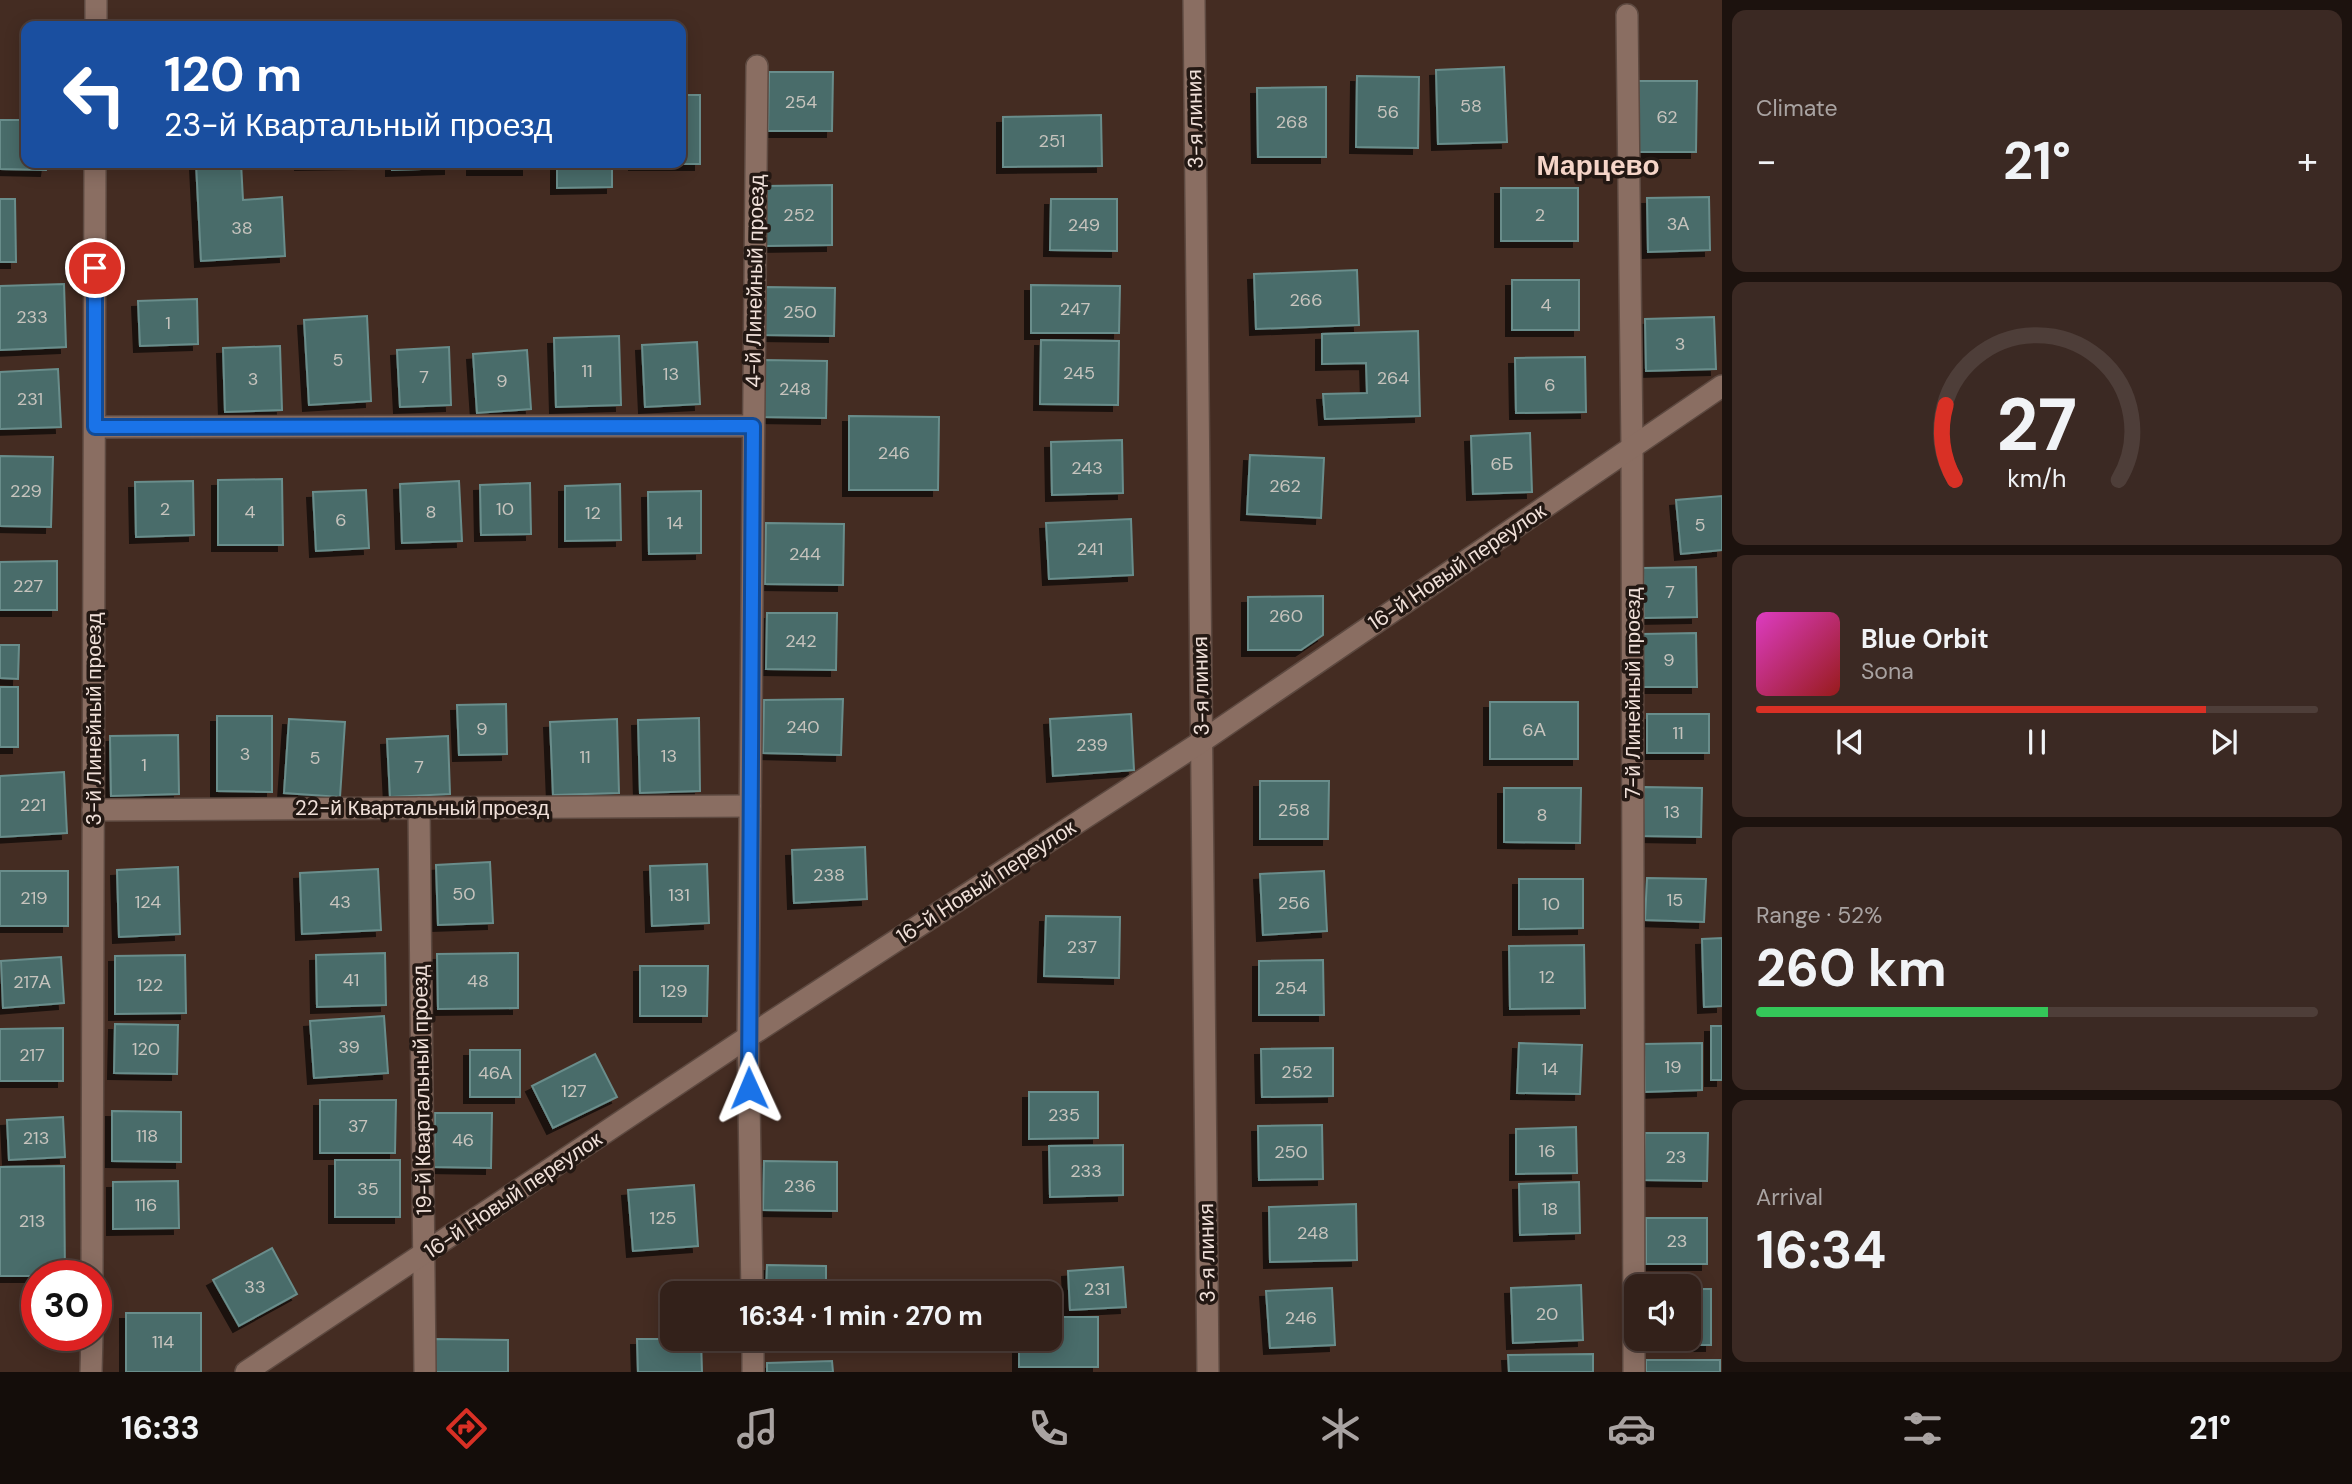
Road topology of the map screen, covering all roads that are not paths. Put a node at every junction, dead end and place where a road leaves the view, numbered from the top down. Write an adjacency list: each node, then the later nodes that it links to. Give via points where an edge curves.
1 (96, 0): 4 (street)
2 (1194, 0): 11 (street, 3-я линия)
3 (1627, 15): 10 (street, 7-й Линейный проезд)
4 (96, 21)
5 (757, 66): 8 (street, 4-й Линейный проезд)
6 (95, 168): 9 (street, 3-й Линейный проезд)
7 (1722, 386): 10 (street, 16-й Новый переулок)
8 (753, 426): 9 (street); 12 (street, 4-й Линейный проезд)
9 (95, 427): 14 (street, 3-й Линейный проезд)
10 (1632, 447): 11 (street, 16-й Новый переулок); 26 (street, 7-й Линейный проезд)
11 (1201, 742): 15 (street, 16-й Новый переулок); 25 (street, 3-я линия)
12 (750, 806): 13 (street, 22-й Квартальный проезд); 15 (street, 4-й Линейный проезд)
13 (419, 808): 14 (street, 22-й Квартальный проезд); 16 (street, 19-й Квартальный проезд)
14 (93, 810): 17 (street, 3-й Линейный проезд)
15 (748, 1037): 16 (street, 16-й Новый переулок); 18 (street, 4-й Линейный проезд)
16 (424, 1254): 22 (street, 16-й Новый переулок); 23 (street, 19-й Квартальный проезд)
17 (92, 1260)
18 (752, 1281)
19 (92, 1351): 21 (street)
20 (753, 1351): 24 (street)
21 (92, 1372)
22 (246, 1372)
23 (425, 1372)
24 (753, 1372)
25 (1208, 1372)
26 (1634, 1372)

